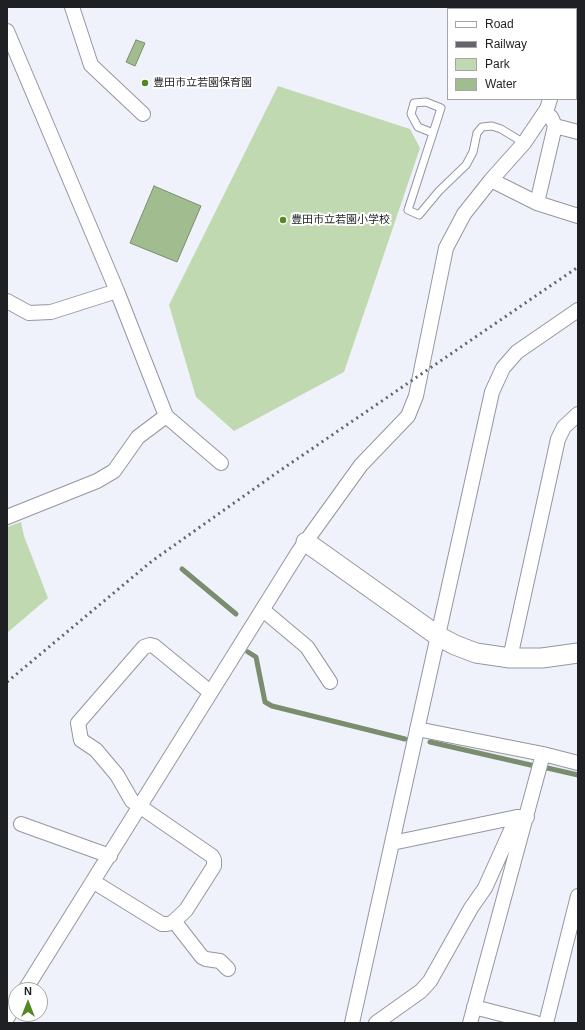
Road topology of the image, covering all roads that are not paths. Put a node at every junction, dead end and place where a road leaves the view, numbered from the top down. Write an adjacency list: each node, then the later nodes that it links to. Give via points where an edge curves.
1 (72, 7): 4 (street, via 91,65)
2 (7, 31): 12 (street)
3 (549, 104): 5 (street); 8 (street)
4 (143, 114)
5 (555, 126): 6 (street); 10 (street)
6 (578, 132)
7 (433, 133): 7 (lane, via 441,108 426,102 414,103 411,114 418,127); 8 (lane, via 408,210 419,215 466,165 473,152 477,133 482,128 488,126 501,129)
8 (524, 143): 9 (street)
9 (491, 180): 10 (street); 19 (street, via 464,214 446,248 416,396 408,416 361,465)
10 (537, 203): 11 (street)
11 (578, 216)
12 (116, 291): 13 (street, via 51,312 29,314); 16 (street)
13 (7, 301)
14 (578, 310): 21 (street, via 517,352 497,378 488,407)
15 (578, 414): 23 (street, via 564,427 558,439)
16 (166, 416): 17 (street); 18 (street, via 138,437 114,470 97,481)
17 (221, 463)
18 (7, 517)
19 (306, 542): 20 (street); 21 (street)
20 (263, 610): 24 (street, via 308,647); 25 (street)
21 (438, 636): 23 (street, via 476,653); 26 (street)
22 (578, 653): 23 (street, via 542,658)
23 (510, 658)
24 (330, 682)
25 (210, 692): 29 (street); 29 (street, via 150,645 144,647 78,723 81,740 100,755)
26 (417, 729): 27 (street); 32 (street)
27 (543, 754): 28 (street); 30 (street)
28 (578, 763)
29 (139, 807): 33 (street); 36 (street, via 212,856 214,860 214,866 186,910)
30 (522, 817): 32 (street); 39 (street); 41 (street, via 485,888 430,981)
31 (21, 824): 33 (street)
32 (392, 843): 40 (street)
33 (110, 856): 34 (street)
34 (94, 882): 36 (street, via 162,924); 38 (street)
35 (578, 896): 44 (street)
36 (174, 921): 37 (street, via 202,957 220,961)
37 (228, 969)
38 (30, 982)
39 (474, 1007): 42 (street); 43 (street)
40 (352, 1023)
41 (376, 1023)
42 (470, 1023)
43 (536, 1023)
44 (546, 1023)

